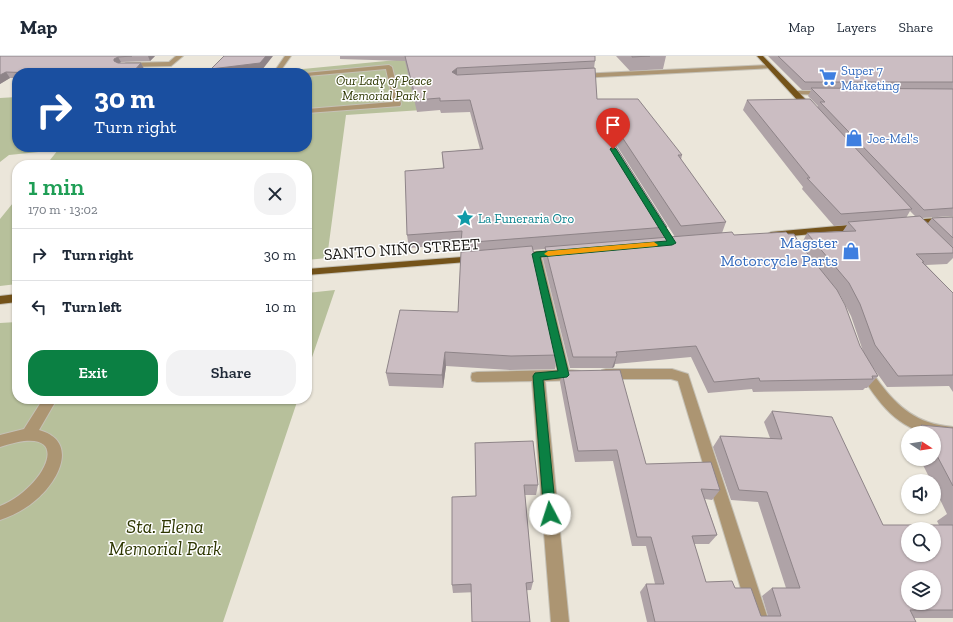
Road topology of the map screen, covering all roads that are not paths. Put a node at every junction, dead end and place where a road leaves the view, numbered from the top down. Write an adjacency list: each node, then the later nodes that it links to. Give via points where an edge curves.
1 (180, 56): 4 (street, via 171,64)
2 (288, 56): 6 (street)
3 (760, 56): 5 (main road)
4 (121, 66)
5 (770, 67): 8 (street); 9 (main road)
6 (280, 68)
7 (312, 74): 11 (street, via 389,67 397,104)
8 (574, 77)
9 (796, 93): 10 (street); 12 (main road)
10 (836, 93)
11 (312, 111)
12 (817, 117)
13 (911, 220): 14 (main road); 15 (main road); 18 (street)
14 (953, 220)
15 (898, 224)
16 (866, 227): 17 (main road)
17 (787, 233): 19 (main road); 20 (street)
18 (925, 234)
19 (764, 235)
20 (794, 246)
21 (566, 252): 22 (main road)
22 (536, 254): 23 (main road); 29 (street)
23 (504, 257)
24 (489, 258): 25 (main road, SANTO NIÑO STREET)
25 (312, 272)
26 (12, 299): 27 (main road)
27 (0, 300)
28 (858, 357): 33 (street, via 868,377 902,414 920,425)
29 (564, 375): 30 (street); 38 (street, via 672,374 683,378)
30 (538, 376): 31 (street); 37 (street)
31 (477, 377)
32 (47, 404): 34 (street)
33 (953, 433)
34 (28, 434): 35 (street); 36 (street, via 41,436 50,442 55,450 54,462 37,490)
35 (0, 441)
36 (0, 513)
37 (560, 622)
38 (760, 622)

